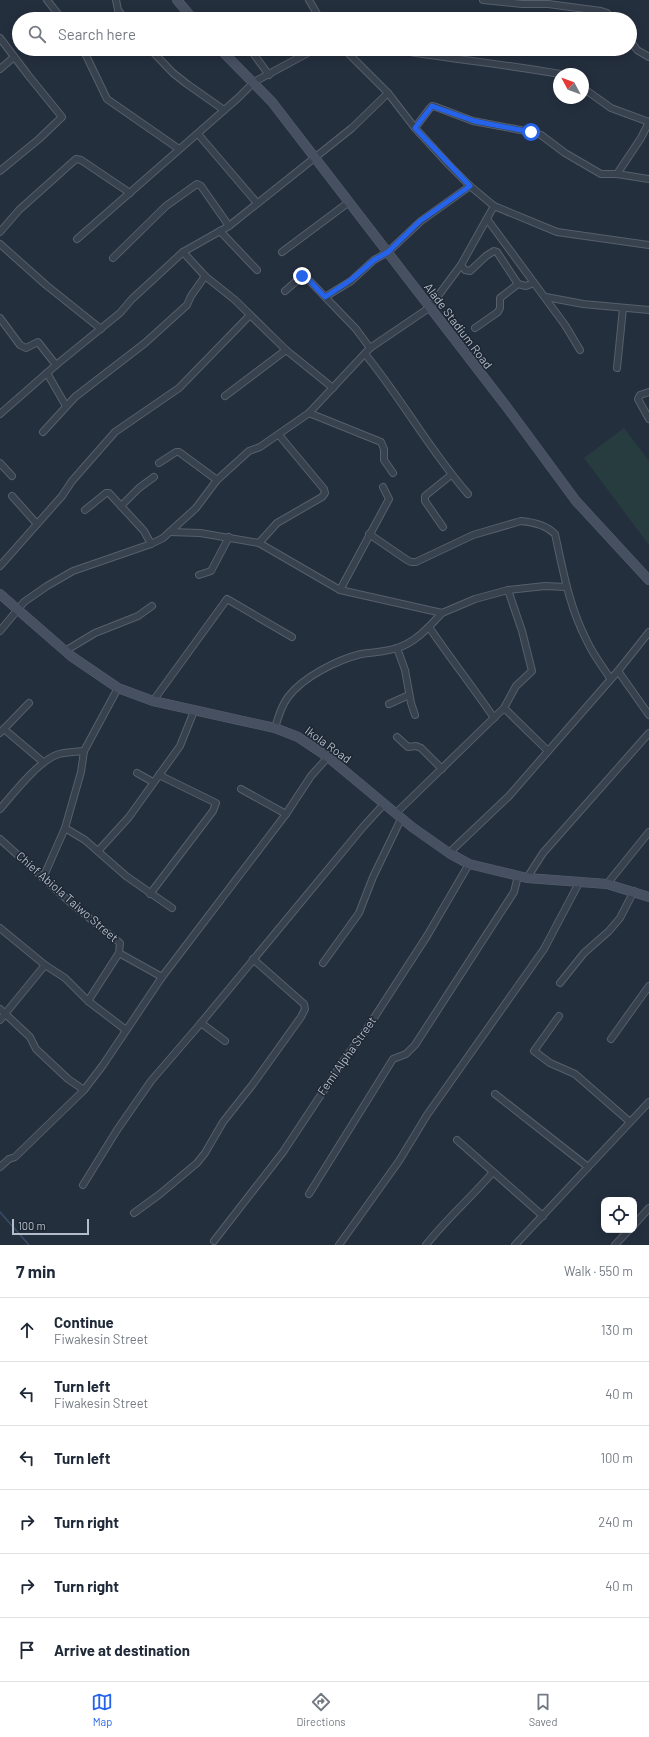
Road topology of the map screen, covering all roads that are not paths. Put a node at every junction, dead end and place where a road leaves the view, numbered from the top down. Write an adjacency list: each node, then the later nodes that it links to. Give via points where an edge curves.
1 (47, 0): 6 (street)
2 (116, 0): 7 (street)
3 (177, 0): 8 (street)
4 (309, 0): 9 (street)
5 (483, 0): 10 (street, via 548,4)
6 (56, 12)
7 (120, 12)
8 (187, 12)
9 (316, 12)
10 (604, 12)
11 (0, 38): 13 (street)
12 (637, 50): 22 (street)
13 (12, 54)
14 (86, 56): 33 (street, via 107,99)
15 (157, 56): 29 (street, via 173,73)
16 (227, 56): 26 (street, Alade Stadium Road)
17 (255, 56): 25 (street)
18 (303, 56): 25 (street)
19 (351, 56): 28 (street)
20 (433, 56): 24 (street)
21 (14, 57): 23 (street); 35 (street, via 62,118)
22 (649, 57)
23 (0, 69)
24 (553, 73)
25 (269, 75): 26 (street)
26 (254, 82): 29 (street); 34 (street, Alade Stadium Road)
27 (589, 92): 30 (street, via 611,108)
28 (388, 93): 31 (street); 34 (street, via 352,128)
29 (224, 110): 32 (street)
30 (649, 122): 36 (street)
31 (415, 128): 36 (street, via 432,106 474,121 536,133 601,174); 38 (street)
32 (198, 134): 33 (street); 41 (street)
33 (179, 149): 39 (street)
34 (315, 157): 40 (street, Alade Stadium Road); 41 (street)
35 (0, 171)
36 (616, 174): 37 (street)
37 (649, 179)
38 (470, 186): 42 (street); 52 (street, via 420,221)
39 (130, 193): 46 (street, via 76,159 19,210); 47 (street)
40 (349, 202): 51 (street); 52 (street, Alade Stadium Road)
41 (257, 203): 44 (street)
42 (494, 206): 43 (street); 49 (street, via 556,232)
43 (487, 219): 54 (street); 58 (street)
44 (229, 226): 45 (street); 53 (street, via 197,184 166,206)
45 (220, 231): 50 (street); 55 (street)
46 (0, 232)
47 (77, 239)
48 (0, 244): 69 (street)
49 (649, 245)
50 (183, 252): 56 (street); 69 (street)
51 (282, 252)
52 (388, 252): 60 (street); 62 (street, Alade Stadium Road)
53 (113, 258)
54 (461, 265): 57 (street, via 470,272 486,256 497,252); 62 (street)
55 (257, 270)
56 (205, 276): 65 (street); 81 (street, via 187,305 145,343)
57 (518, 284): 58 (street); 68 (street, via 500,298 498,312)
58 (534, 284): 61 (street)
59 (286, 291): 60 (street, via 304,275)
60 (325, 297): 71 (street, via 356,329)
61 (546, 297): 63 (street); 73 (street)
62 (429, 308): 71 (street); 108 (street, Alade Stadium Road, via 576,501)
63 (623, 308): 64 (street); 76 (street)
64 (649, 310)
65 (250, 315): 72 (street); 99 (street, via 179,388 115,432)
66 (0, 318): 67 (street)
67 (6, 327): 70 (street); 75 (street, via 23,348 38,342)
68 (476, 328)
69 (101, 329): 75 (street)
70 (0, 331)
71 (370, 348): 74 (street)
72 (286, 350): 78 (street); 80 (street)
73 (580, 350)
74 (365, 354): 78 (street); 90 (street)
75 (56, 365): 77 (street)
76 (617, 368)
77 (47, 373): 81 (street); 83 (street)
78 (332, 388): 82 (street)
79 (649, 392): 84 (street, via 640,395 638,399)
80 (225, 396)
81 (66, 406): 85 (street)
82 (308, 413): 86 (street); 89 (street, via 381,442 384,460)
83 (0, 414)
84 (649, 419)
85 (43, 432)
86 (278, 435): 93 (street, via 249,451); 104 (street, via 324,489 324,493 308,506 277,523)
87 (0, 463): 91 (street)
88 (159, 463): 93 (street, via 179,452)
89 (393, 472)
90 (451, 475): 95 (street); 100 (street, via 425,496 425,501)
91 (12, 476)
92 (154, 477): 97 (street)
93 (217, 480): 101 (street, via 196,508)
94 (384, 487): 102 (street, via 389,499)
95 (468, 494)
96 (12, 496): 99 (street)
97 (121, 506): 98 (street, via 107,493); 105 (street, via 144,531)
98 (84, 510)
99 (37, 524): 106 (street)
100 (443, 527)
101 (170, 532): 103 (street); 105 (street)
102 (369, 534): 109 (street, via 407,560 416,562 473,534 521,521 543,526 555,534); 110 (street)
103 (229, 537): 104 (street); 107 (street, via 211,571)
104 (259, 543): 110 (street)
105 (151, 544): 114 (street, via 73,571 24,602)
106 (0, 566)
107 (199, 576)
108 (649, 580)
109 (566, 587): 111 (street, via 545,586); 123 (street, via 586,640)
110 (340, 590): 115 (street)
111 (508, 590): 115 (street, via 475,598); 129 (street, via 532,669 516,686)
112 (0, 594): 114 (street, Ikola Road)
113 (152, 606): 121 (street, via 138,616 94,632)
114 (18, 610): 117 (street); 121 (street, Ikola Road)
115 (442, 613): 116 (street)
116 (430, 627): 120 (street); 133 (street)
117 (0, 631)
118 (649, 632): 122 (street)
119 (292, 637): 126 (street, via 227,598)
120 (397, 648): 125 (street, via 405,670); 134 (street, via 352,657 324,669 296,688 283,706)
121 (65, 651): 124 (street, Ikola Road)
122 (618, 671): 123 (street); 132 (street)
123 (610, 678): 139 (street)
124 (118, 688): 126 (street, Ikola Road); 138 (street)
125 (409, 695): 128 (street); 131 (street)
126 (153, 701): 130 (street, Ikola Road)
127 (29, 703): 135 (street)
128 (389, 704)
129 (504, 708): 133 (street); 139 (street)
130 (194, 711): 134 (street, Ikola Road); 144 (street, via 180,746)
131 (415, 715)
132 (649, 715)
133 (494, 718): 142 (street)
134 (275, 728): 140 (street, Ikola Road, via 298,737)
135 (2, 731): 141 (street)
136 (649, 733): 157 (street)
137 (397, 737): 142 (street, via 408,747 421,748)
138 (84, 751): 141 (street, via 58,754); 151 (street, via 81,772)
139 (548, 751): 155 (street, via 509,796)
140 (328, 757): 147 (street, Ikola Road); 149 (street, via 311,776)
141 (43, 762): 148 (street)
142 (442, 768): 150 (street)
143 (137, 773): 145 (street)
144 (159, 775): 145 (street); 162 (street, via 216,803 213,811)
145 (153, 782): 154 (street, via 129,817)
146 (241, 789): 149 (street)
147 (384, 804): 150 (street, Ikola Road); 167 (street)
148 (0, 809)
149 (286, 814): 170 (street)
150 (399, 816): 155 (street, Ikola Road); 168 (street, via 359,913)
151 (65, 828): 154 (street); 158 (street)
152 (649, 832): 160 (street)
153 (0, 839): 158 (street, Chief Abiola Taiwo Street)
154 (99, 850): 162 (street, via 126,876)
155 (450, 853): 156 (street, Ikola Road)
156 (469, 864): 157 (street, Ikola Road); 197 (street, Femi Alpha Street, via 427,936 370,1024 283,1152)
157 (522, 877): 159 (street, Ikola Road); 191 (street, via 425,1031 406,1054 393,1059)
158 (44, 878): 166 (street, Chief Abiola Taiwo Street, via 118,940)
159 (580, 881): 160 (street, Ikola Road); 198 (street, via 544,949 428,1116 400,1161)
160 (607, 884): 161 (street, Ikola Road)
161 (634, 891): 163 (street, Ikola Road); 171 (street, via 620,918 584,953)
162 (150, 894): 164 (street)
163 (649, 897)
164 (172, 908)
165 (0, 928): 169 (street)
166 (119, 953): 170 (street); 173 (street, Chief Abiola Taiwo Street)
167 (253, 959): 178 (street); 193 (street, via 304,1004 301,1018 223,1122 197,1163)
168 (323, 963)
169 (45, 965): 173 (street, via 65,978); 175 (street)
170 (162, 977): 179 (street)
171 (560, 983)
172 (649, 986): 180 (street)
173 (88, 1001): 179 (street)
174 (0, 1009): 175 (street)
175 (6, 1014): 177 (street); 182 (street, via 30,1037 36,1049 68,1079)
176 (559, 1016): 185 (street, via 534,1051 550,1063 575,1074)
177 (0, 1020)
178 (201, 1023): 181 (street); 190 (street, via 145,1088)
179 (126, 1030): 182 (street)
180 (611, 1039)
181 (225, 1041)
182 (84, 1090): 187 (street, via 15,1157)
183 (495, 1094): 188 (street)
184 (649, 1102): 185 (street)
185 (630, 1122): 188 (street)
186 (457, 1140): 189 (street)
187 (0, 1167)
188 (588, 1167): 194 (street)
189 (493, 1172): 194 (street); 199 (street)
190 (83, 1185)
191 (309, 1194)
192 (649, 1208): 195 (street)
193 (134, 1213)
194 (543, 1216): 200 (street)
195 (637, 1222)
196 (626, 1233): 201 (street)
197 (214, 1241)
198 (339, 1245)
199 (426, 1245)
200 (515, 1245)
201 (615, 1245)

